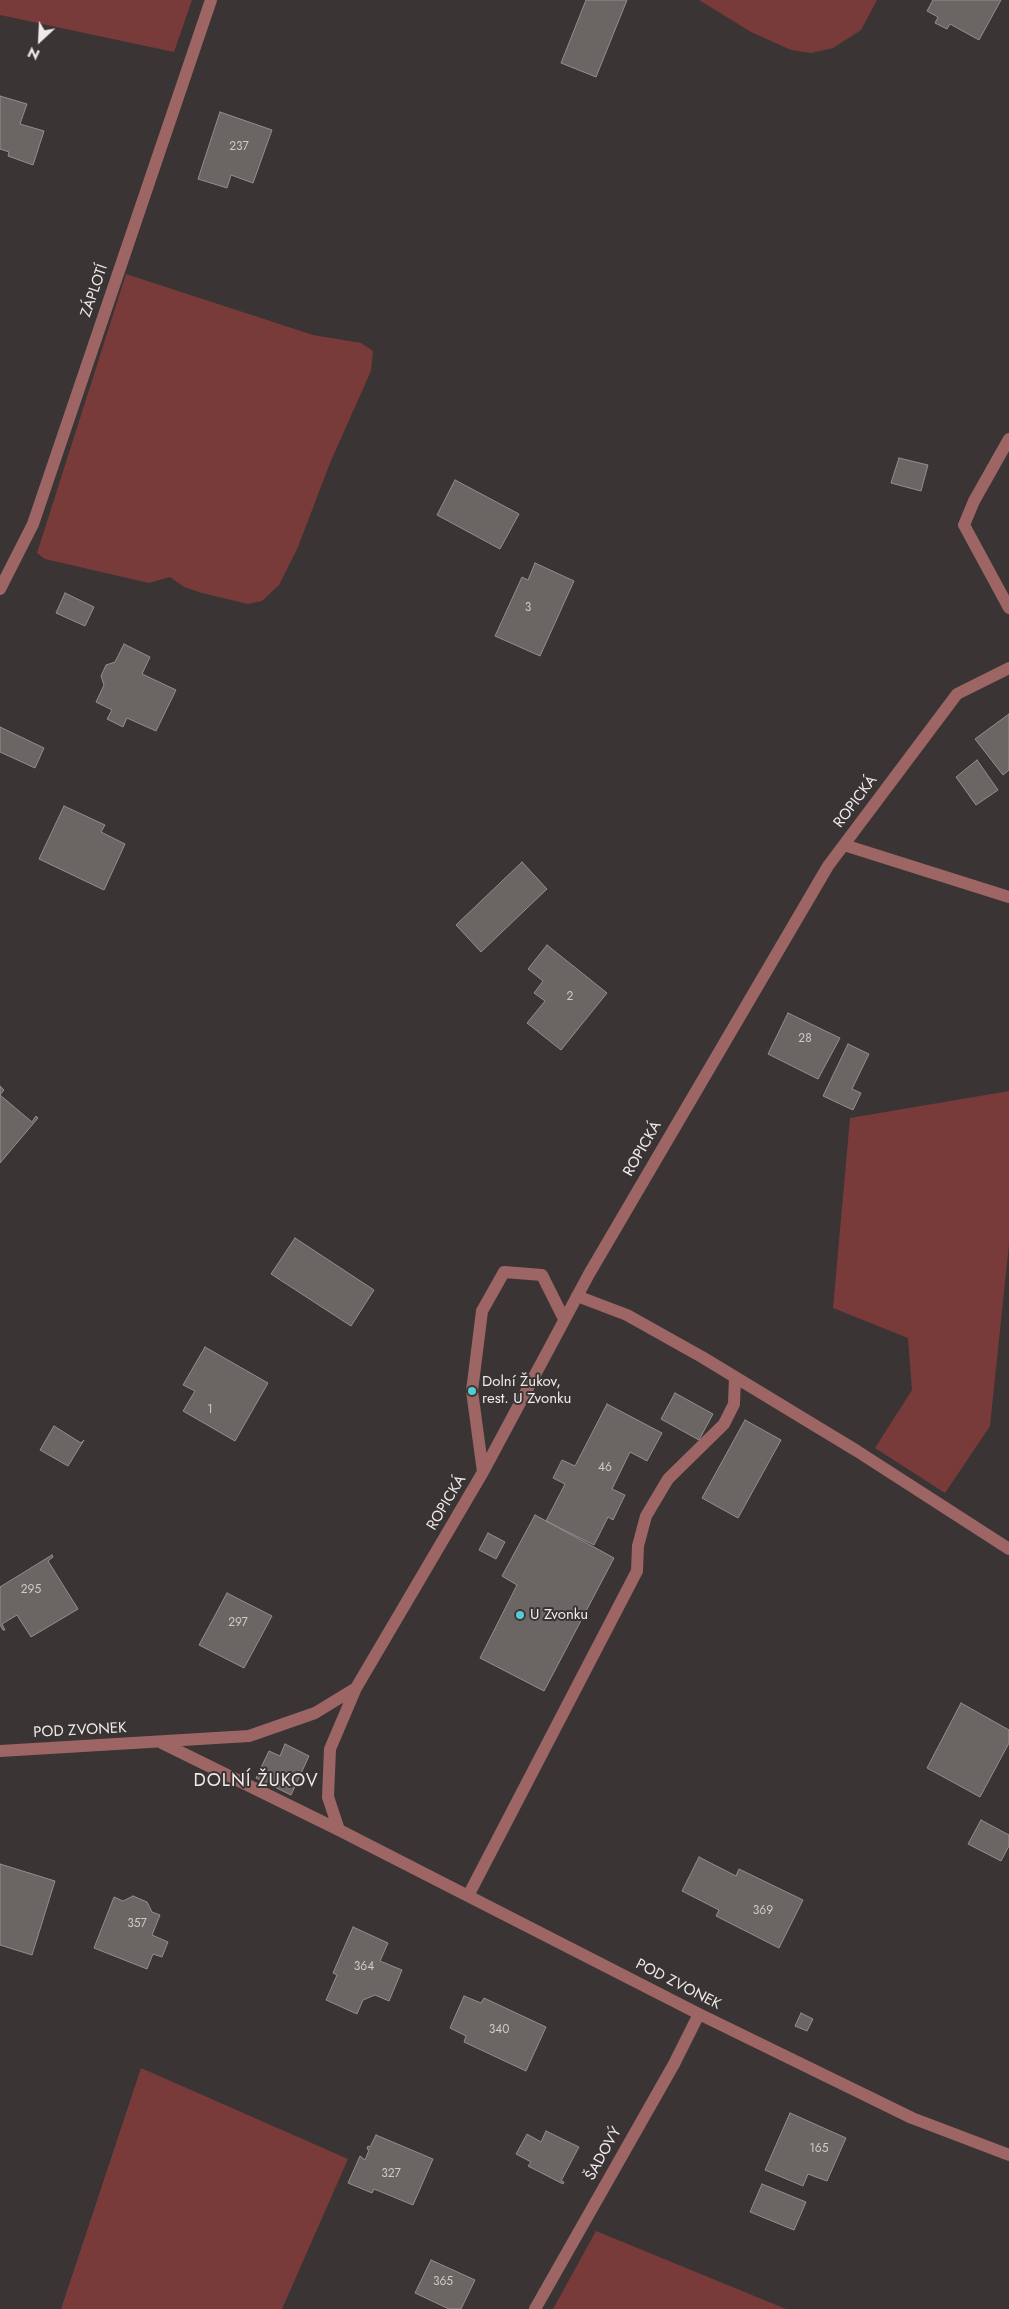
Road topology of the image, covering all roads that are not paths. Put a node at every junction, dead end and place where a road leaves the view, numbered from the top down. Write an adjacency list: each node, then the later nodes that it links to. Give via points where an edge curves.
1 (211, 0): 3 (street, ZÁPLOTÍ, via 33,524)
2 (1009, 439): 4 (street, via 964,525)
3 (0, 589)
4 (1009, 608)
5 (1009, 668): 6 (street, ROPICKÁ, via 957,694)
6 (844, 845): 7 (street); 8 (street, ROPICKÁ, via 828,866)
7 (1009, 897)
8 (577, 1296): 9 (street, ROPICKÁ); 10 (street, via 627,1315)
9 (564, 1320): 11 (street, ROPICKÁ); 11 (street, via 542,1275 504,1272 482,1311 472,1391)
10 (735, 1377): 12 (street, via 857,1450); 17 (street, via 734,1404 724,1424 668,1479 646,1516 638,1546 637,1571)
11 (483, 1472): 13 (street, ROPICKÁ)
12 (1009, 1549)
13 (356, 1688): 14 (street, POD ZVONEK, via 314,1713 248,1736); 16 (street, via 330,1749 328,1797)
14 (162, 1743): 15 (street, POD ZVONEK); 16 (street, POD ZVONEK)
15 (0, 1751)
16 (339, 1830): 17 (street, POD ZVONEK)
17 (468, 1896): 18 (street, POD ZVONEK)
18 (699, 2014): 19 (street, POD ZVONEK, via 912,2118); 20 (street, ŠADOVÝ)
19 (1009, 2155)
20 (535, 2309)

